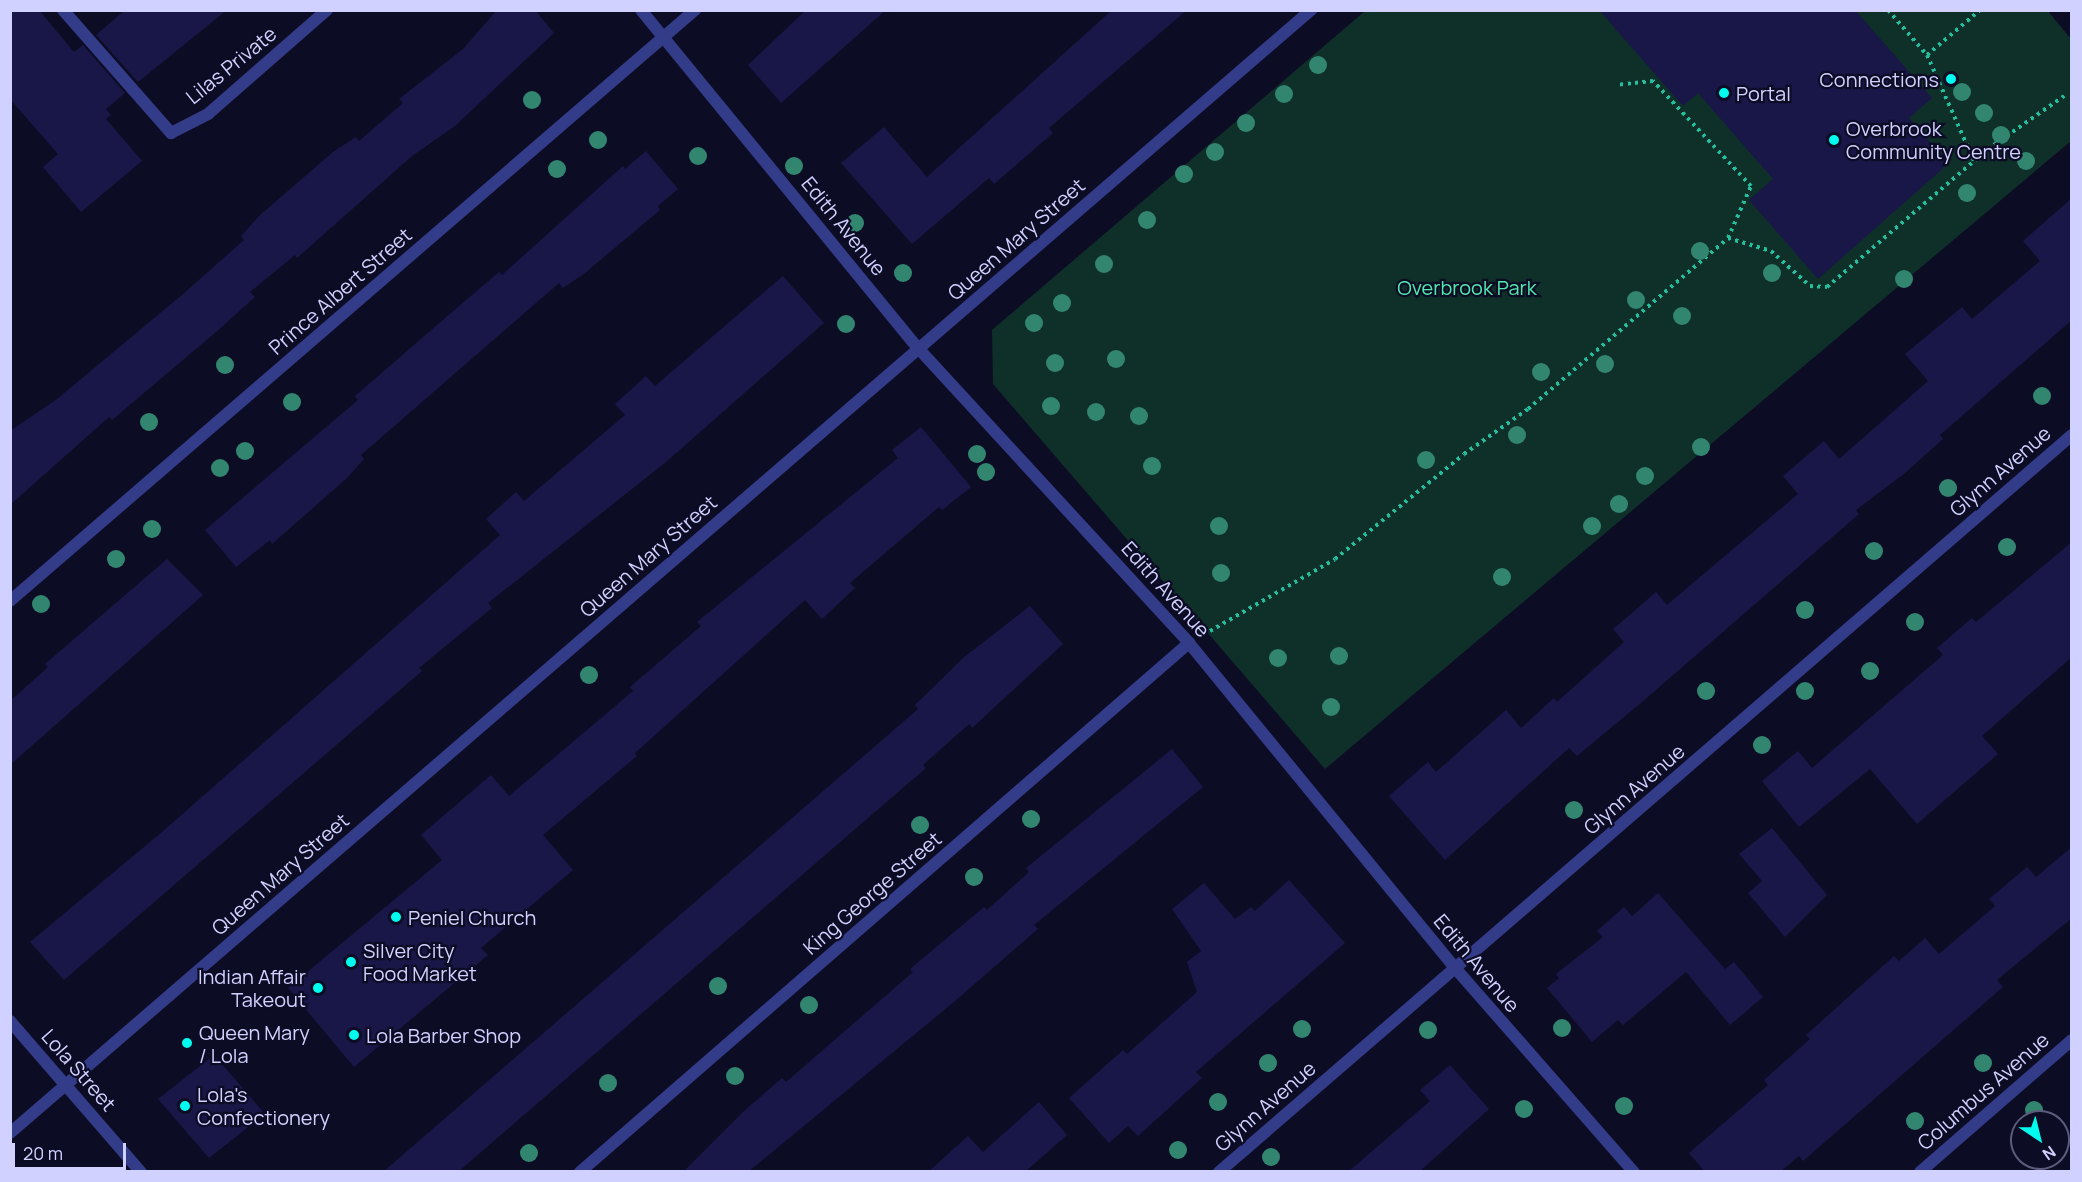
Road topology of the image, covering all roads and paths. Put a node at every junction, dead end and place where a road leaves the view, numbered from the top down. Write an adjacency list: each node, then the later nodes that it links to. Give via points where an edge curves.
1 (63, 10): 2 (street, Lilas Private, via 171,132 208,114)
2 (327, 10)
3 (641, 10): 8 (street, Edith Avenue)
4 (695, 10): 8 (street, Prince Albert Street)
5 (1311, 10): 14 (street, Queen Mary Street)
6 (1888, 10): 9 (path)
7 (1980, 10): 9 (path)
8 (663, 38): 14 (street, Edith Avenue); 16 (street, Prince Albert Street)
9 (1927, 55): 12 (path)
10 (1616, 85): 13 (path, via 1653,81 1751,186)
11 (2064, 96): 12 (path)
12 (1974, 161): 13 (path, via 1827,287 1810,286 1771,251)
13 (1728, 238): 17 (path, via 1528,409 1464,454 1335,559)
14 (918, 348): 17 (street, Edith Avenue); 21 (street, Queen Mary Street)
15 (2072, 435): 18 (street, Glynn Avenue)
16 (10, 601)
17 (1189, 643): 18 (street, Edith Avenue); 24 (street, King George Street)
18 (1456, 969): 25 (street, Glynn Avenue); 26 (street, Edith Avenue)
19 (10, 1021): 21 (street, Lola Street)
20 (2072, 1040): 27 (street, Columbus Avenue)
21 (67, 1086): 22 (street, Queen Mary Street); 23 (street, Lola Street)
22 (10, 1133)
23 (141, 1172)
24 (580, 1172)
25 (1219, 1172)
26 (1634, 1172)
27 (1920, 1172)

